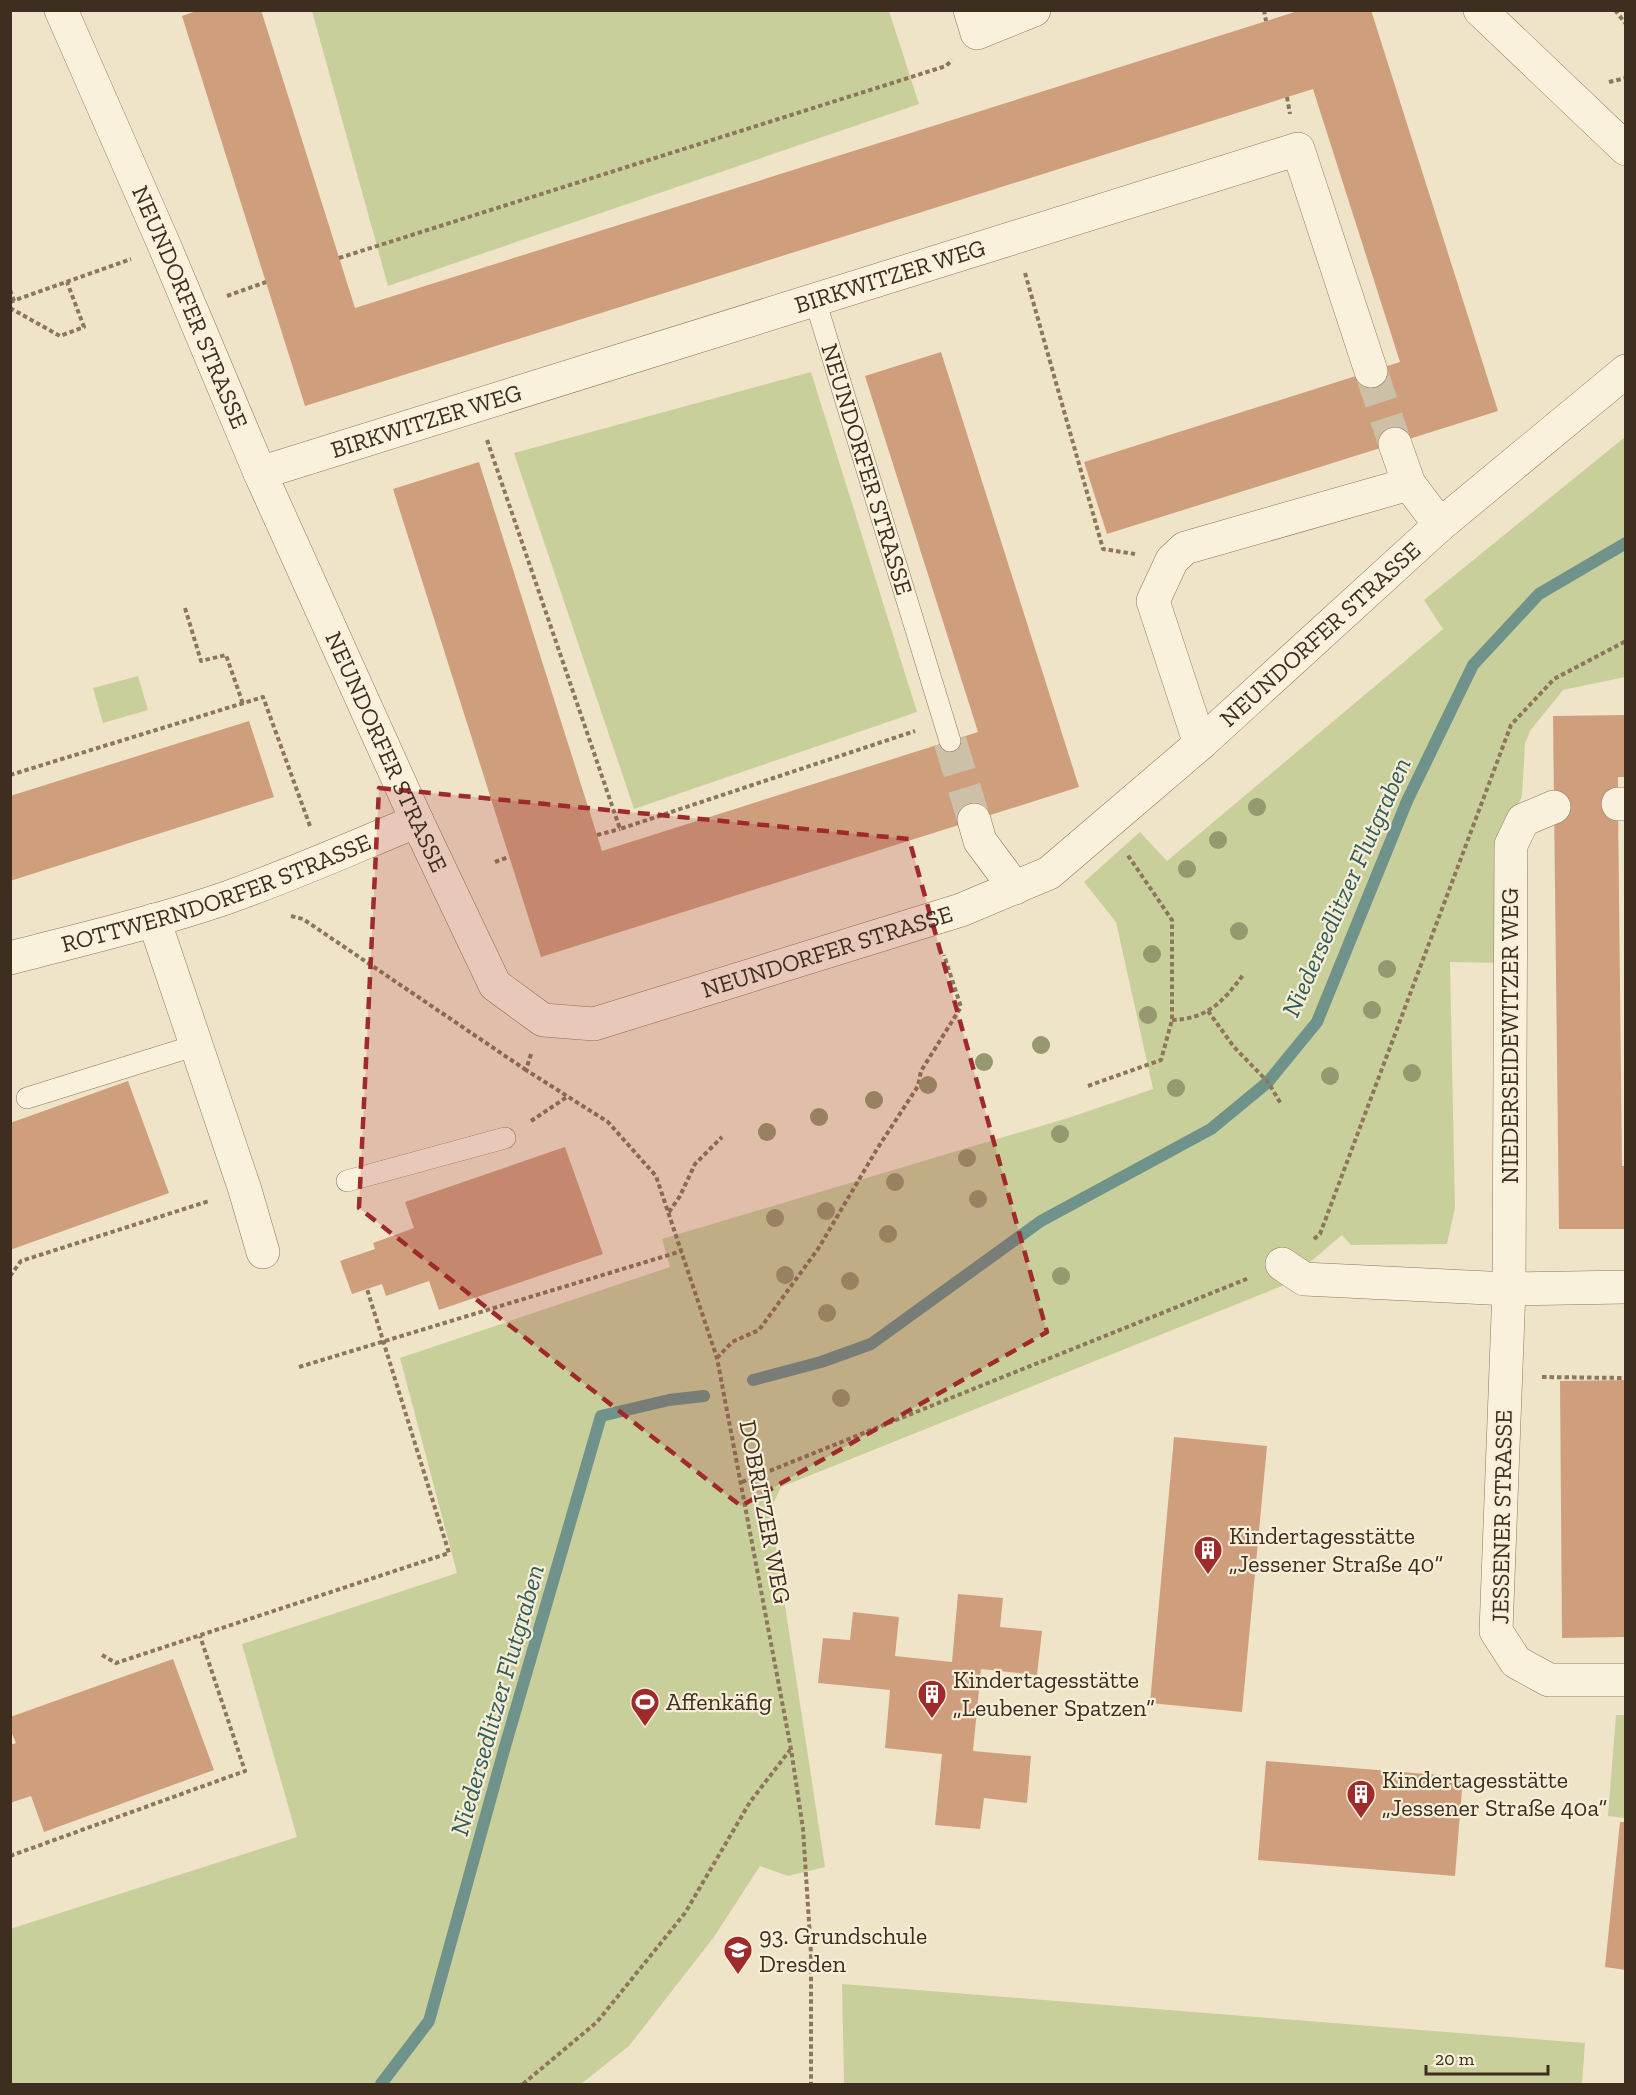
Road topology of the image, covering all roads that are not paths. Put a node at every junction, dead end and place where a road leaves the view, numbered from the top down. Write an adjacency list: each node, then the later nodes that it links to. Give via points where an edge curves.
1 (62, 10): 10 (street, NEUNDORFER STRASSE)
2 (1034, 10): 4 (street)
3 (1480, 10): 5 (street)
4 (973, 22)
5 (1626, 149)
6 (815, 300): 8 (street, BIRKWITZER WEG, via 1298,149); 10 (street, BIRKWITZER WEG); 13 (lane, NEUNDORFER STRASSE)
7 (1626, 370): 12 (street, NEUNDORFER STRASSE)
8 (1371, 371)
9 (1395, 444): 11 (street)
10 (260, 473): 17 (street, NEUNDORFER STRASSE)
11 (1409, 484): 12 (street, NEUNDORFER STRASSE); 14 (street, NEUNDORFER STRASSE, via 1185,548 1172,560 1153,601)
12 (1440, 525): 14 (street, NEUNDORFER STRASSE)
13 (947, 731)
14 (1200, 744): 18 (street, NEUNDORFER STRASSE, via 1049,873)
15 (1554, 807): 28 (street, NIEDERSEIDEWITZER WEG, via 1523,820 1511,845)
16 (974, 820): 18 (street, via 980,841)
17 (417, 821): 18 (street, NEUNDORFER STRASSE, via 495,986 543,1020 594,1024 932,919); 19 (street, ROTTWERNDORFER STRASSE, via 226,898)
18 (1015, 888)
19 (154, 920): 20 (street, ROTTWERNDORFER STRASSE); 21 (street)
20 (10, 958)
21 (197, 1045): 22 (lane); 25 (street)
22 (27, 1098)
23 (506, 1138): 24 (lane)
24 (346, 1181)
25 (263, 1252)
26 (1282, 1264): 28 (street, via 1304,1279)
27 (1626, 1287): 28 (street)
28 (1509, 1288): 29 (street, JESSENER STRASSE, via 1496,1631 1516,1662 1549,1680)
29 (1626, 1680)

